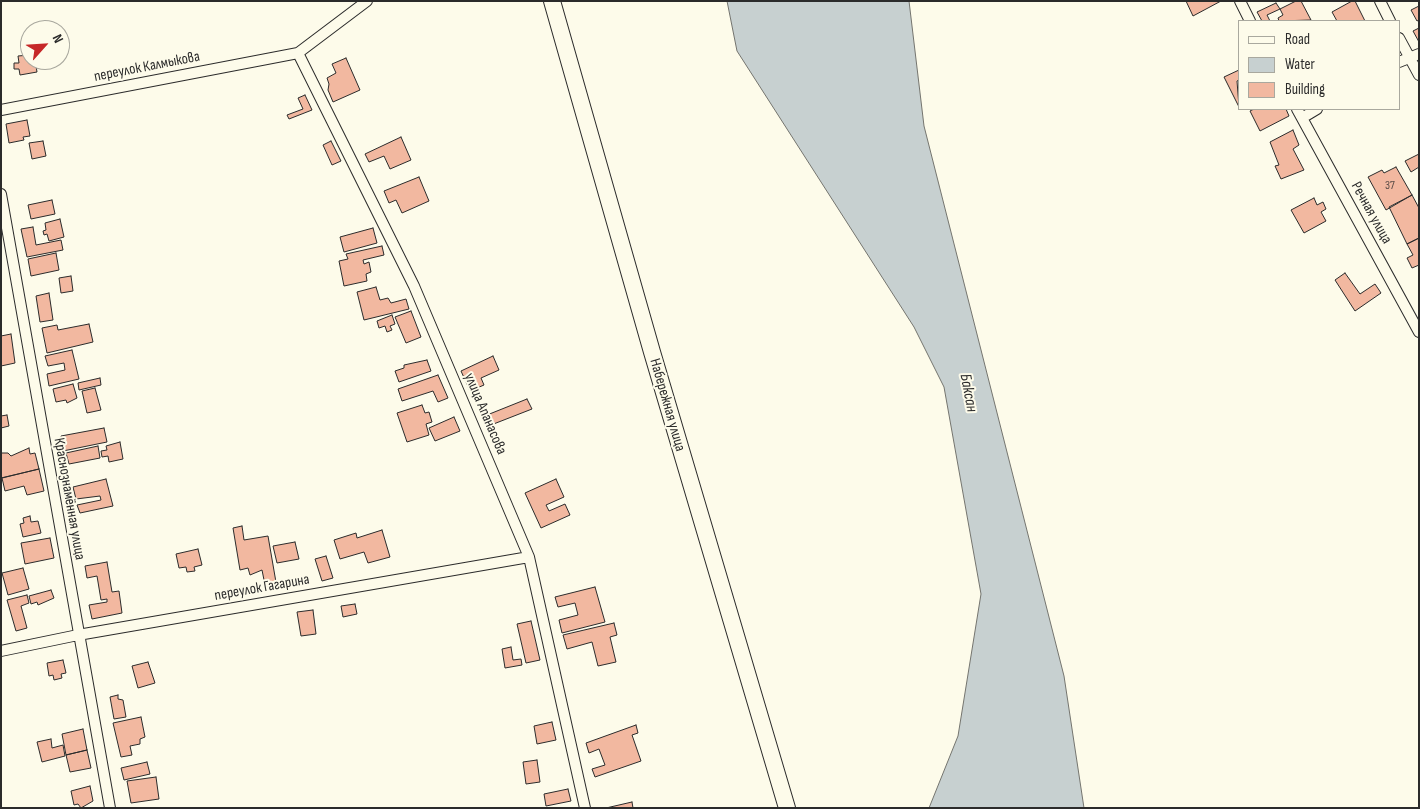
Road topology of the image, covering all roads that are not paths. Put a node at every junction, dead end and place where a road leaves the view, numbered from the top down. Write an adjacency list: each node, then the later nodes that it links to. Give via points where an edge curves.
1 (367, 1): 8 (street)
2 (552, 1): 22 (main road, Набережная улица)
3 (1240, 1): 5 (street)
4 (1380, 1): 6 (street)
5 (1250, 20)
6 (1390, 20)
7 (1400, 39): 9 (street)
8 (298, 53): 12 (street, переулок Калмыкова); 17 (street, улица Апанасова, via 414,286)
9 (1414, 56): 10 (street); 11 (street)
10 (1400, 62)
11 (1419, 75)
12 (1, 110)
13 (1313, 110): 14 (street)
14 (1299, 114): 16 (street, Речная улица)
15 (1, 194): 18 (street, Краснознамённая улица)
16 (1419, 332)
17 (529, 557): 18 (street, переулок Гагарина); 21 (street, улица Апанасова)
18 (78, 635): 19 (street, переулок Гагарина); 20 (street, Краснознамённая улица)
19 (1, 651)
20 (110, 808)
21 (585, 808)
22 (787, 808)

